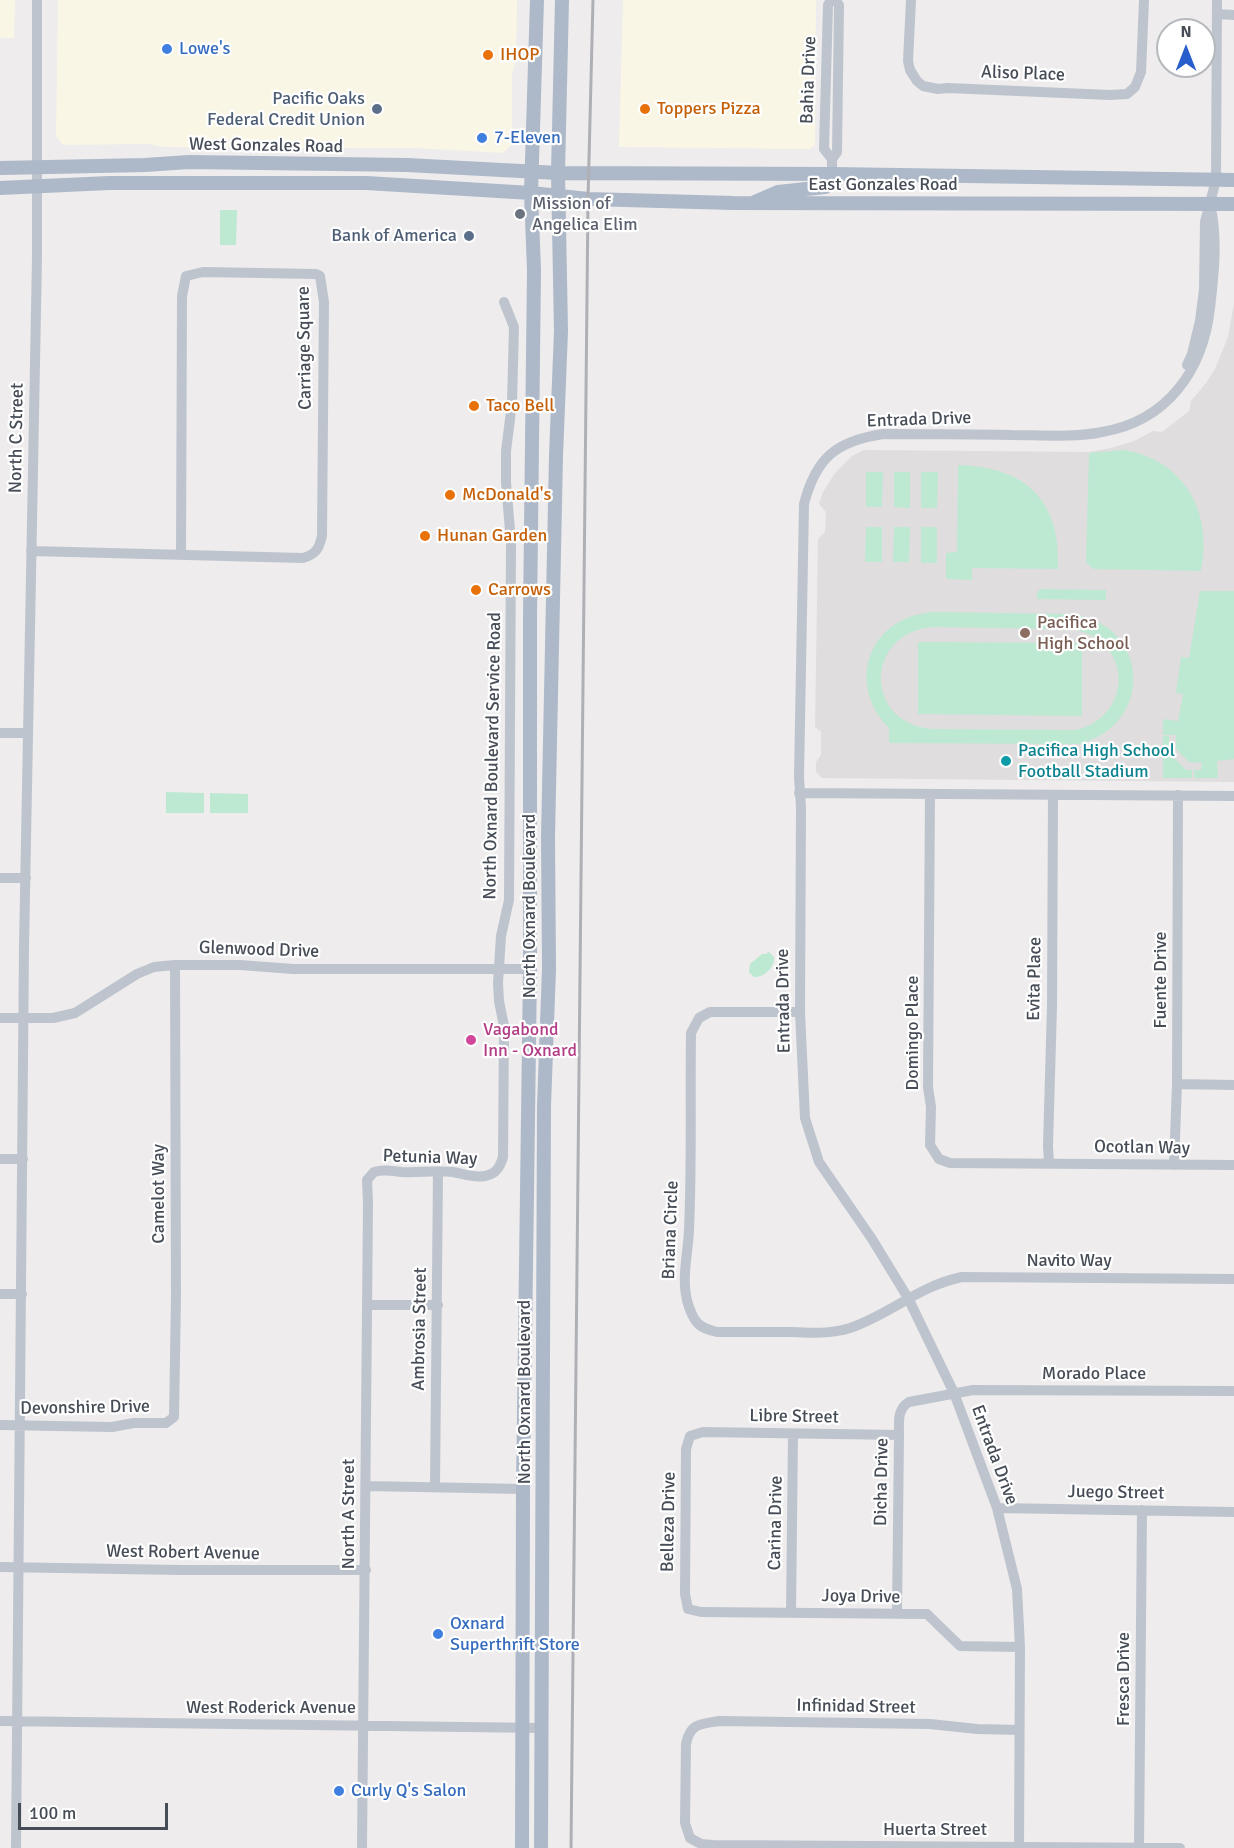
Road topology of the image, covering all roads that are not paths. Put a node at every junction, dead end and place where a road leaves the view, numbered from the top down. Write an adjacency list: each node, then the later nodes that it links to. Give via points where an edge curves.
1 (37, 0): 16 (street, North C Street)
2 (537, 0): 17 (main road, North Oxnard Boulevard)
3 (562, 0): 18 (main road, North Oxnard Boulevard)
4 (831, 0): 11 (street, Bahia Drive)
5 (835, 0): 12 (street, Bahia Drive, via 839,5)
6 (911, 0): 7 (street, Aliso Place, via 908,61 917,81 929,88 1110,95 1129,92 1141,72)
7 (1144, 0)
8 (1217, 0): 9 (street, Entrada Drive)
9 (1217, 14): 10 (street); 20 (street, Entrada Drive)
10 (1234, 15)
11 (827, 48): 12 (street, via 831,54 832,108); 13 (street, Bahia Drive, via 824,150)
12 (837, 111): 13 (street, Bahia Drive, via 837,152)
13 (832, 159): 19 (street, Bahia Drive)
14 (250, 164): 16 (main road, West Gonzales Road, via 189,162); 17 (main road, West Gonzales Road, via 407,165); 22 (main road)
15 (0, 168): 16 (main road, West Gonzales Road)
16 (37, 168): 23 (street, North C Street)
17 (532, 172): 18 (main road, East Gonzales Road); 25 (main road, North Oxnard Boulevard)
18 (558, 173): 19 (main road, East Gonzales Road); 26 (main road, North Oxnard Boulevard)
19 (832, 174): 20 (main road, East Gonzales Road); 27 (main road, via 825,187 778,192)
20 (1216, 180): 21 (main road, East Gonzales Road); 28 (street, Entrada Drive)
21 (1234, 180)
22 (251, 183): 23 (main road, West Gonzales Road); 25 (main road, West Gonzales Road, via 366,183)
23 (36, 186): 24 (main road, West Gonzales Road); 33 (street, North C Street)
24 (0, 188)
25 (531, 193): 26 (main road, East Gonzales Road); 31 (main road, North Oxnard Boulevard)
26 (558, 196): 27 (main road, East Gonzales Road); 32 (main road, North Oxnard Boulevard, via 561,331)
27 (753, 203): 28 (main road, East Gonzales Road)
28 (1210, 204): 29 (main road, East Gonzales Road); 37 (street, Entrada Drive, via 1214,221 1209,319 1190,374 1162,406 1123,428 1079,435 883,434 859,438 843,445 817,470 804,504)
29 (1234, 204)
30 (504, 302): 47 (street, North Oxnard Boulevard Service Road, via 514,327 506,451 511,543 509,900 501,936)
31 (532, 471): 32 (main road); 46 (main road, North Oxnard Boulevard)
32 (555, 489): 44 (main road, North Oxnard Boulevard)
33 (31, 551): 34 (street, Carriage Square); 36 (street, North C Street)
34 (181, 555): 34 (street, Carriage Square, via 303,558 315,553 320,545 324,302 320,276 203,272 186,276 182,296)
35 (0, 733): 36 (street)
36 (28, 733): 43 (street, North C Street)
37 (799, 793): 38 (street); 49 (street, Entrada Drive)
38 (930, 794): 39 (street); 56 (street, Domingo Place, via 930,1145 939,1159 950,1163)
39 (1053, 795): 40 (street); 56 (street, Evita Place)
40 (1178, 795): 41 (street); 52 (street, Fuente Drive)
41 (1234, 796)
42 (0, 878): 43 (street)
43 (26, 878): 51 (street, North C Street)
44 (549, 907): 46 (main road, via 538,918 538,950); 48 (main road, North Oxnard Boulevard)
45 (176, 965): 47 (street, Glenwood Drive); 51 (street, Glenwood Drive, via 136,974 75,1013); 71 (street, Camelot Way, via 175,1412)
46 (530, 969): 47 (street, Glenwood Drive); 48 (main road, via 538,992); 79 (main road, North Oxnard Boulevard)
47 (500, 970): 60 (street, North Oxnard Boulevard Service Road, via 503,1157)
48 (548, 1002): 62 (main road, North Oxnard Boulevard)
49 (800, 1012): 66 (street, Entrada Drive, via 804,1109 819,1162); 66 (street, Briana Circle, via 710,1012 699,1018 691,1033 685,1278 688,1306 694,1320 704,1329 717,1332 823,1333 848,1329)
50 (0, 1018): 51 (street, Glenwood Drive)
51 (24, 1018): 55 (street, North C Street)
52 (1177, 1084): 53 (street); 57 (street, Fuente Drive)
53 (1234, 1085)
54 (0, 1159): 55 (street)
55 (24, 1159): 65 (street, North C Street)
56 (1050, 1163): 57 (street, Ocotlan Way)
57 (1174, 1165): 58 (street, Ocotlan Way)
58 (1234, 1165)
59 (438, 1172): 60 (street, Petunia Way, via 475,1177); 61 (street, Petunia Way, via 381,1170); 68 (street, Ambrosia Street)
60 (494, 1173)
61 (367, 1180): 67 (street, North A Street)
62 (543, 1272): 79 (main road, via 536,1317 535,1471); 90 (main road, North Oxnard Boulevard)
63 (1234, 1279): 66 (street, Navito Way, via 962,1277 942,1281)
64 (0, 1294): 65 (street)
65 (22, 1294): 73 (street, North C Street)
66 (908, 1298): 70 (street, Entrada Drive)
67 (367, 1305): 68 (street); 77 (street, North A Street)
68 (438, 1305): 78 (street, Ambrosia Street)
69 (1234, 1391): 70 (street, Morado Place)
70 (954, 1393): 75 (street, Dicha Drive, via 902,1406); 80 (street, Entrada Drive)
71 (171, 1421): 73 (street, Devonshire Drive, via 112,1427)
72 (0, 1425): 73 (street, Devonshire Drive)
73 (20, 1425): 84 (street, North C Street)
74 (793, 1434): 75 (street, Libre Street); 76 (street, Libre Street, via 703,1432); 87 (street, Carina Drive)
75 (899, 1435): 88 (street, Dicha Drive)
76 (690, 1436): 86 (street, Belleza Drive, via 685,1594)
77 (366, 1486): 78 (street); 85 (street, North A Street)
78 (435, 1487): 79 (street)
79 (523, 1489): 90 (main road, via 534,1510 533,1624); 94 (main road, North Oxnard Boulevard)
80 (997, 1508): 81 (street, Juego Street); 89 (street, Entrada Drive, via 1017,1589)
81 (1142, 1510): 82 (street, Juego Street); 103 (street, Fresca Drive)
82 (1234, 1512)
83 (0, 1567): 84 (street, West Robert Avenue)
84 (20, 1567): 85 (street, West Robert Avenue); 92 (street, North C Street)
85 (366, 1570): 93 (street, North A Street)
86 (688, 1609): 87 (street, Joya Drive)
87 (791, 1613): 88 (street, Joya Drive)
88 (897, 1614): 89 (street, Joya Drive, via 927,1614 960,1646)
89 (1020, 1647): 96 (street, Entrada Drive)
90 (542, 1652): 95 (main road, North Oxnard Boulevard)
91 (0, 1721): 92 (street, West Roderick Avenue)
92 (18, 1721): 93 (street, West Roderick Avenue); 99 (street, North C Street)
93 (363, 1725): 94 (street, West Roderick Avenue); 100 (street, North A Street)
94 (522, 1728): 95 (street, West Roderick Avenue); 101 (main road, North Oxnard Boulevard)
95 (542, 1728): 102 (main road, North Oxnard Boulevard)
96 (1019, 1730): 97 (street, Infinidad Street, via 930,1724 719,1722 693,1727 686,1743 685,1824); 98 (street, Entrada Drive)
97 (690, 1838): 98 (street, Huerta Street, via 713,1845)
98 (1018, 1847): 103 (street, Huerta Street)
99 (16, 1848)
100 (363, 1848)
101 (522, 1848)
102 (541, 1848)
103 (1139, 1848): 104 (street, Huerta Street)
104 (1180, 1848)

